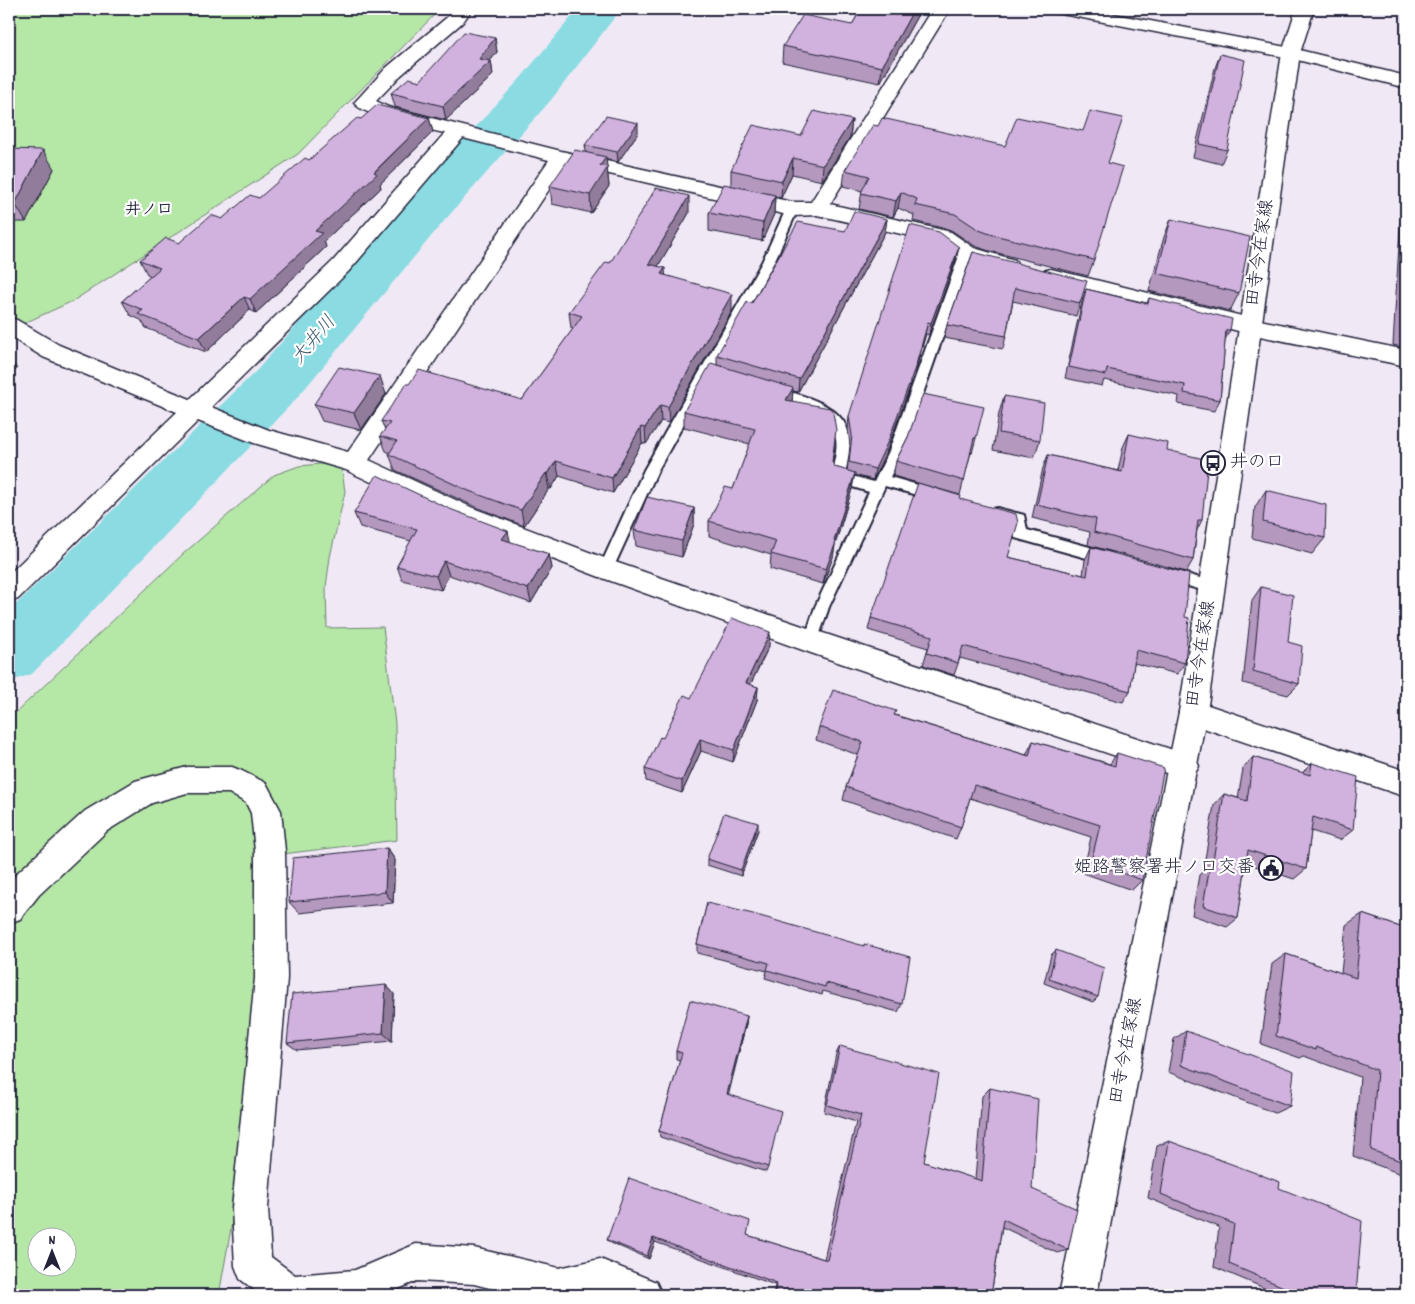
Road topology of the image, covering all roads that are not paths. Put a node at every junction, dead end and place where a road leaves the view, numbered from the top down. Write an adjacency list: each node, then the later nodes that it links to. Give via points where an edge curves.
1 (464, 9): 7 (street, via 393,72 364,103 381,111)
2 (941, 9): 9 (street)
3 (1062, 9): 5 (street)
4 (1305, 9): 5 (street, 田寺今在家線)
5 (1291, 53): 6 (street); 13 (street, 田寺今在家線)
6 (1406, 82)
7 (459, 130): 8 (street); 16 (street, via 341,266)
8 (561, 157): 10 (street); 17 (street)
9 (817, 208): 10 (street); 11 (street, via 944,237)
10 (792, 209): 22 (lane, via 711,374 651,470)
11 (966, 253): 13 (street); 18 (lane, via 896,451)
12 (9, 326): 16 (street, via 51,351)
13 (1250, 326): 14 (street); 24 (street, 田寺今在家線)
14 (1406, 358)
15 (760, 388): 18 (lane, via 812,404 836,419 843,438 838,477)
16 (194, 410): 17 (street, via 263,437); 25 (street)
17 (354, 463): 22 (street, via 464,515)
18 (880, 484): 19 (lane); 26 (lane, via 822,607)
19 (946, 498)
20 (982, 509): 21 (lane, via 1019,519 1020,534)
21 (1125, 563)
22 (606, 570): 26 (street)
23 (1154, 571): 24 (lane)
24 (1212, 587): 27 (street, 田寺今在家線)
25 (9, 591)
26 (811, 642): 28 (street)
27 (1193, 712): 28 (street, 田寺今在家線); 29 (street)
28 (1184, 766): 33 (street, 田寺今在家線)
29 (1406, 784)
30 (9, 908): 31 (street, via 28,884 96,821 145,791 187,780 232,780 256,793 266,811 270,851 271,978 250,1208 253,1266 289,1294 356,1289 416,1262 474,1266)
31 (557, 1291): 32 (street, via 600,1278)
32 (643, 1295)
33 (1078, 1295)

